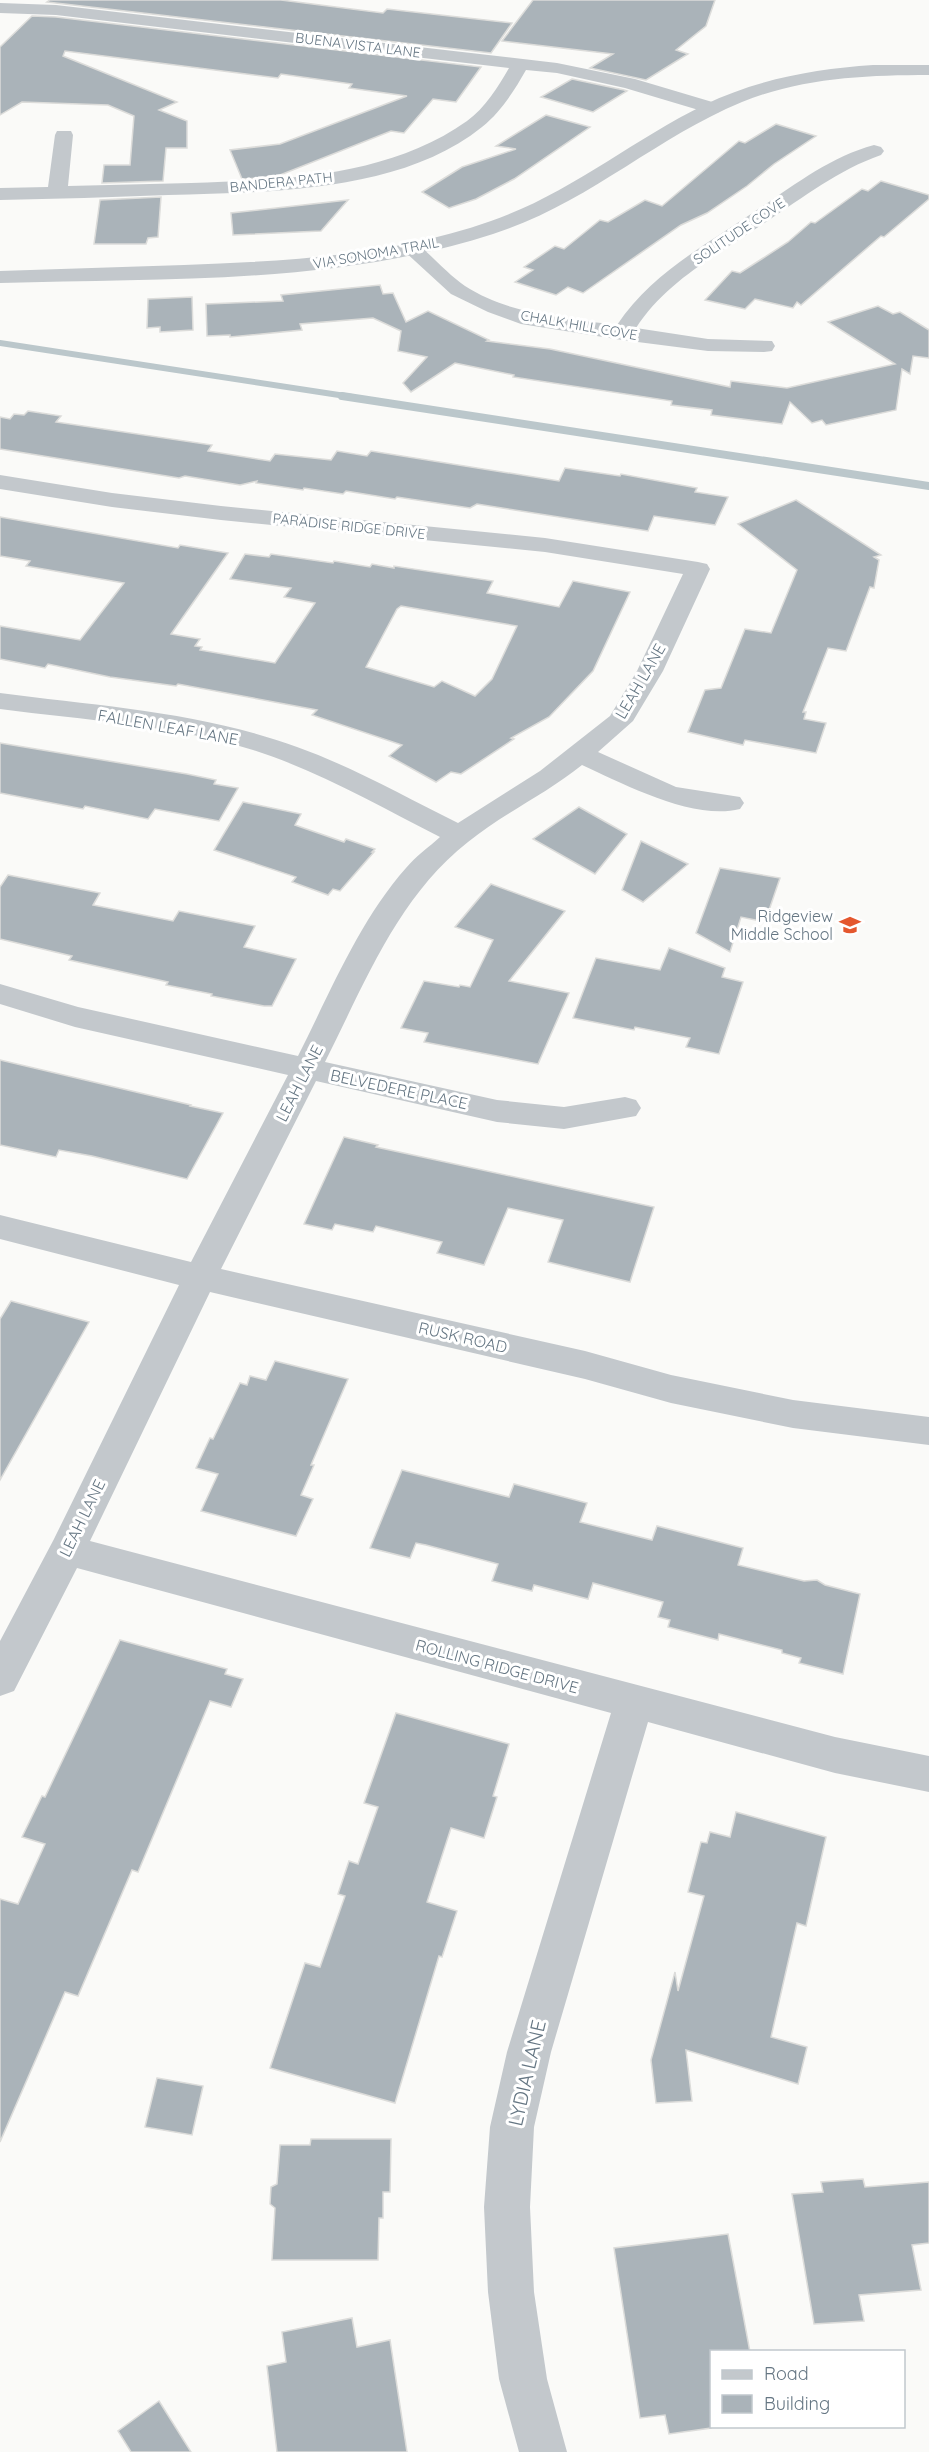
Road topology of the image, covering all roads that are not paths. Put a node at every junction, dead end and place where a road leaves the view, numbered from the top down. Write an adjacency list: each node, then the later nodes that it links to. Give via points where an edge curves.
1 (0, 8): 2 (street, BUENA VISTA LANE, via 56,10)
2 (520, 64): 4 (street, BUENA VISTA LANE, via 600,76); 7 (street, BANDERA PATH, via 496,102 475,123 435,147 386,165 272,185)
3 (929, 70): 4 (street, VIA SONOMA TRAIL, via 804,78 767,86)
4 (712, 108): 9 (street, VIA SONOMA TRAIL, via 547,205 476,233)
5 (64, 135): 7 (street)
6 (874, 151): 11 (street, SOLITUDE COVE, via 835,166 686,267 654,294)
7 (57, 193): 8 (street, BANDERA PATH)
8 (0, 194)
9 (413, 250): 10 (street, VIA SONOMA TRAIL, via 273,268); 11 (street, CHALK HILL COVE, via 458,290 495,308 529,319)
10 (0, 277)
11 (622, 334): 12 (street, CHALK HILL COVE, via 721,347)
12 (764, 346)
13 (0, 482): 14 (street, PARADISE RIDGE DRIVE, via 221,513 545,545)
14 (698, 569): 16 (street, LEAH LANE, via 650,671 620,721)
15 (0, 701): 18 (street, FALLEN LEAF LANE, via 200,729 262,744 302,758)
16 (580, 754): 17 (street, via 666,793); 18 (street, LEAH LANE)
17 (730, 803)
18 (459, 835): 20 (street, LEAH LANE, via 417,873 396,900)
19 (0, 994): 20 (street, BELVEDERE PLACE, via 75,1017)
20 (306, 1069): 21 (street, BELVEDERE PLACE, via 535,1116 564,1118); 23 (street, LEAH LANE)
21 (625, 1108)
22 (0, 1227): 23 (street, RUSK ROAD)
23 (200, 1277): 24 (street, RUSK ROAD, via 585,1365 671,1389 782,1412); 25 (street, LEAH LANE)
24 (929, 1431)
25 (67, 1550): 26 (street, LEAH LANE); 27 (street, ROLLING RIDGE DRIVE)
26 (0, 1679)
27 (634, 1703): 28 (street, ROLLING RIDGE DRIVE, via 835,1755); 29 (street, LYDIA LANE, via 529,2052 512,2127 507,2207 511,2292 523,2379)
28 (929, 1774)
29 (543, 2452)

